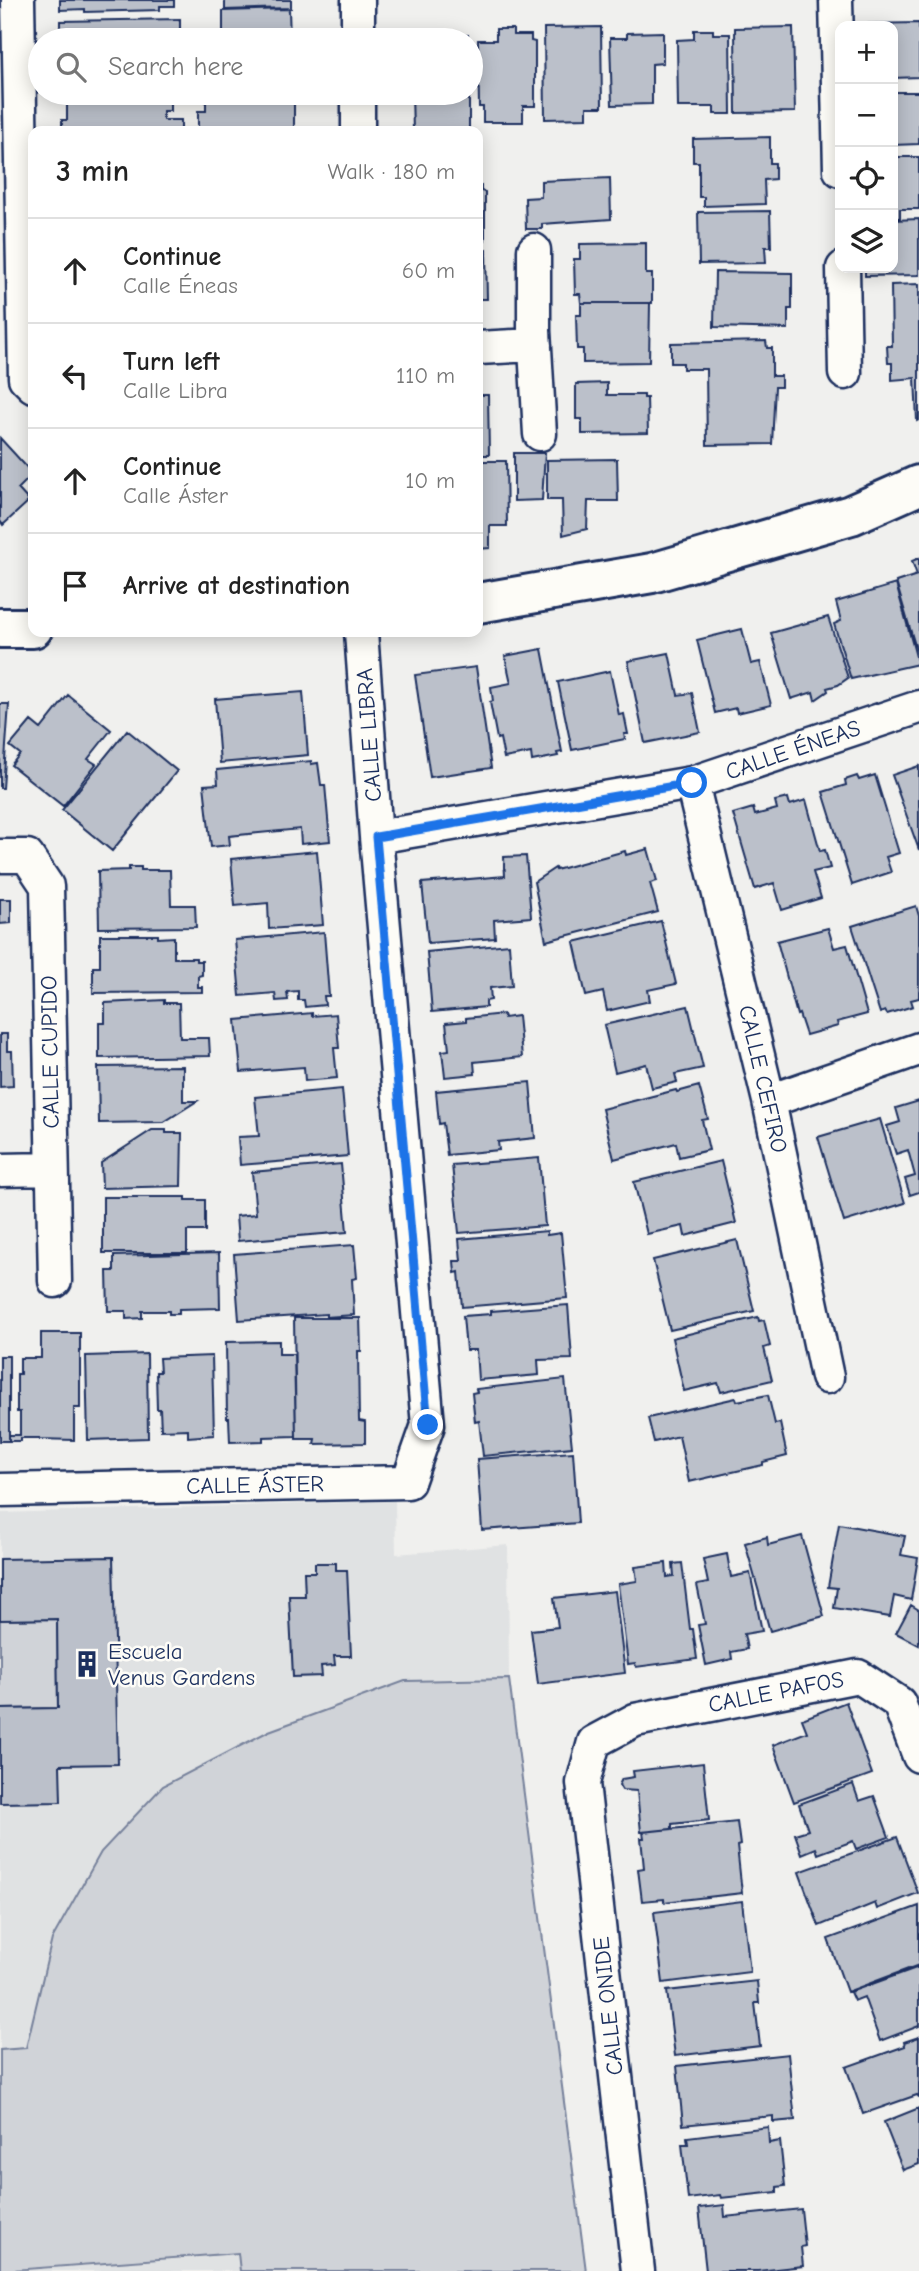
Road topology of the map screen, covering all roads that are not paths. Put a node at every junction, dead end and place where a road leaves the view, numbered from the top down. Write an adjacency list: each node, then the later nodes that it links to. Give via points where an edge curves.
1 (18, 0): 13 (street)
2 (358, 0): 4 (street)
3 (836, 0): 7 (street)
4 (358, 28)
5 (358, 105): 6 (street)
6 (358, 126)
7 (839, 147)
8 (534, 250): 10 (street)
9 (842, 273): 12 (street)
10 (535, 345): 11 (street); 14 (street)
11 (483, 348)
12 (845, 373)
13 (28, 382)
14 (540, 434)
15 (919, 485): 16 (street, via 851,515 652,573)
16 (483, 602)
17 (0, 628): 18 (street)
18 (28, 628)
19 (361, 637): 22 (street, CALLE LIBRA)
20 (919, 707): 21 (street, CALLE ÉNEAS)
21 (692, 783): 22 (street, CALLE ÉNEAS); 25 (street, CALLE CEFIRO)
22 (376, 837): 30 (street, CALLE LIBRA)
23 (0, 856): 26 (street, CALLE CUPIDO, via 27,856 47,886)
24 (919, 1049): 25 (street)
25 (769, 1101): 29 (street, CALLE CEFIRO)
26 (52, 1169): 27 (street); 28 (street, CALLE CUPIDO)
27 (0, 1170)
28 (55, 1281)
29 (827, 1377)
30 (425, 1382): 31 (street, CALLE ÁSTER, via 428,1425 408,1482)
31 (0, 1490)
32 (594, 1742): 33 (street, CALLE PAFOS, via 635,1720 858,1676 899,1703); 34 (street, CALLE ONIDE, via 583,1783)
33 (919, 1756)
34 (638, 2271)

